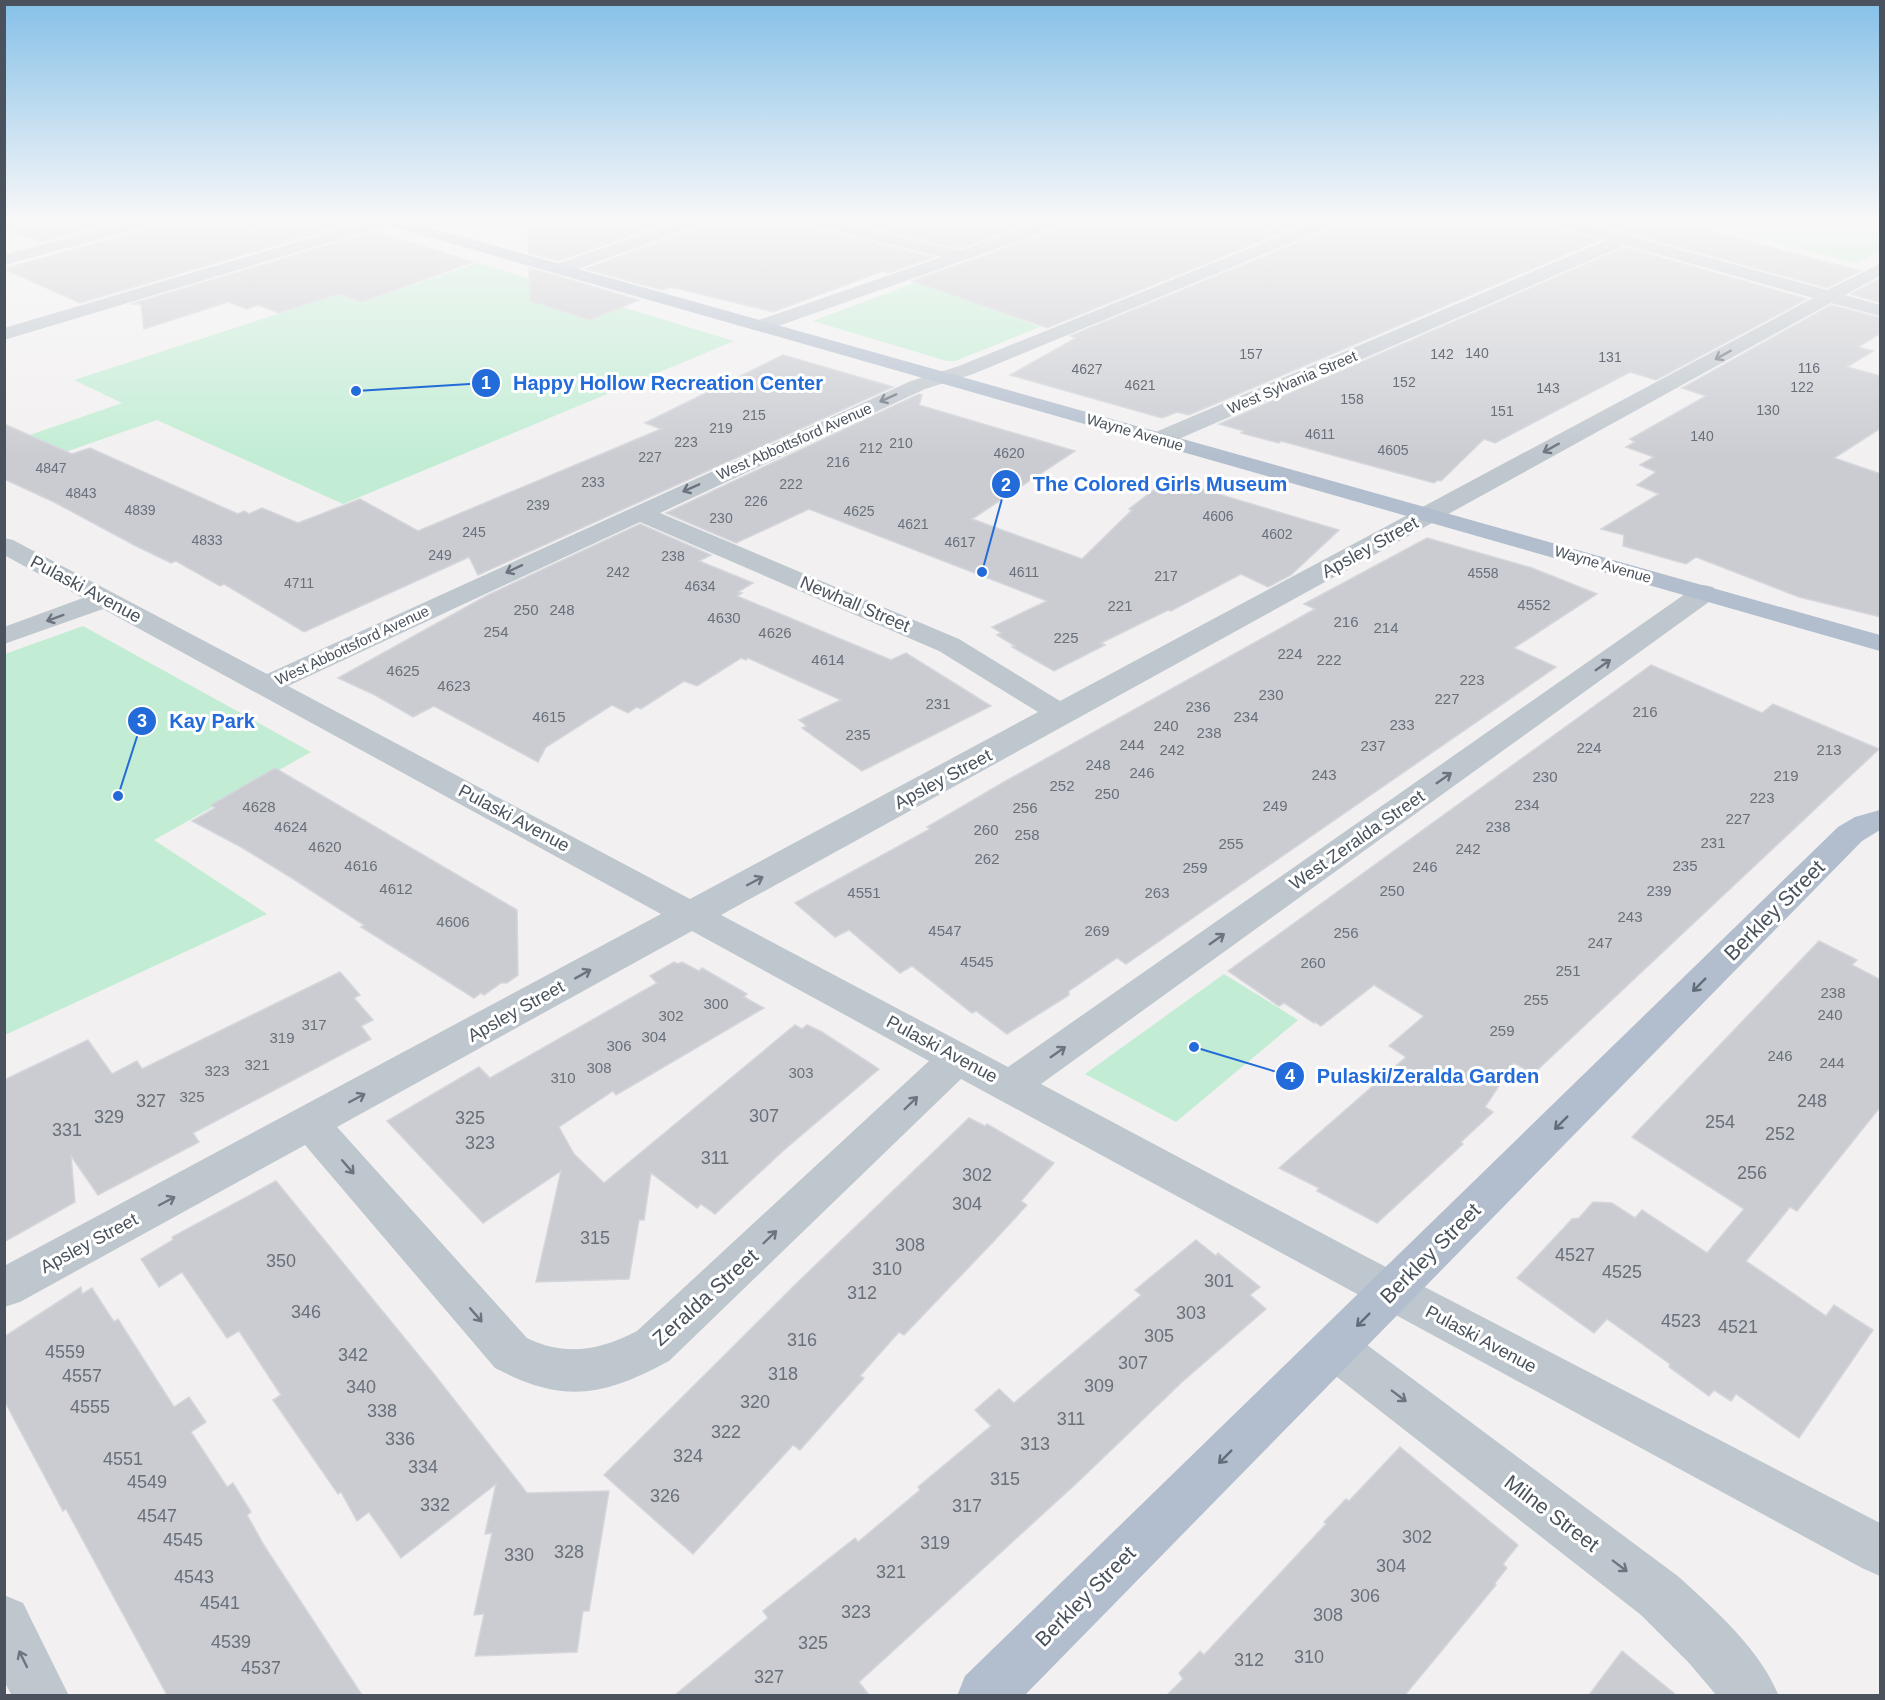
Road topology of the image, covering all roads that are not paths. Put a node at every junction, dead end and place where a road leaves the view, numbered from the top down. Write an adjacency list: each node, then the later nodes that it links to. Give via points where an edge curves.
1 (118, 300): 10 (street)
2 (670, 300): 9 (main road, Wayne Avenue)
3 (833, 300): 9 (street)
4 (1137, 300): 11 (street, West Abbottsford Avenue)
5 (1481, 300): 12 (street, West Sylvania Street)
6 (1824, 300): 14 (street, Apsley Street, one-way to 14)
7 (1842, 300): 8 (street)
8 (1881, 311)
9 (760, 326): 11 (main road, Wayne Avenue)
10 (4, 334)
11 (942, 377): 12 (main road, Wayne Avenue); 13 (street, West Abbottsford Avenue, one-way to 13)
12 (1159, 439): 14 (main road, Wayne Avenue)
13 (638, 512): 20 (street, West Abbottsford Avenue, one-way to 20); 21 (street, Newhall Street, via 949,645)
14 (1428, 515): 16 (main road, Wayne Avenue); 21 (street, Apsley Street)
15 (4, 545): 17 (street, Pulaski Avenue)
16 (1704, 593): 19 (main road, Wayne Avenue); 25 (street, West Zeralda Street, one-way to 16)
17 (106, 599): 18 (street, one-way to 18); 20 (street, Pulaski Avenue)
18 (4, 636)
19 (1881, 643)
20 (266, 685): 23 (street, Pulaski Avenue)
21 (1063, 715): 23 (street, Apsley Street, one-way to 21)
22 (1881, 820): 28 (main road, Berkley Street, one-way to 28, via 1850,834)
23 (692, 914): 24 (street, Pulaski Avenue); 26 (street, Apsley Street, one-way to 23)
24 (958, 1058): 25 (street, Pulaski Avenue); 26 (street, Zeralda Street, one-way to 24, via 511,1353 530,1365 576,1372 629,1360 653,1346)
25 (1010, 1086): 28 (street, Pulaski Avenue)
26 (310, 1123): 27 (street, Apsley Street, one-way to 26)
27 (4, 1288)
28 (1391, 1292): 29 (main road, Berkley Street, one-way to 29); 30 (street, Pulaski Avenue)
29 (1335, 1348): 33 (main road, Berkley Street, one-way to 33); 34 (street, Milne Street, one-way to 34, via 1660,1596 1729,1664)
30 (1881, 1550)
31 (4, 1622): 32 (street, one-way to 31)
32 (41, 1695)
33 (985, 1695)
34 (1752, 1695)

